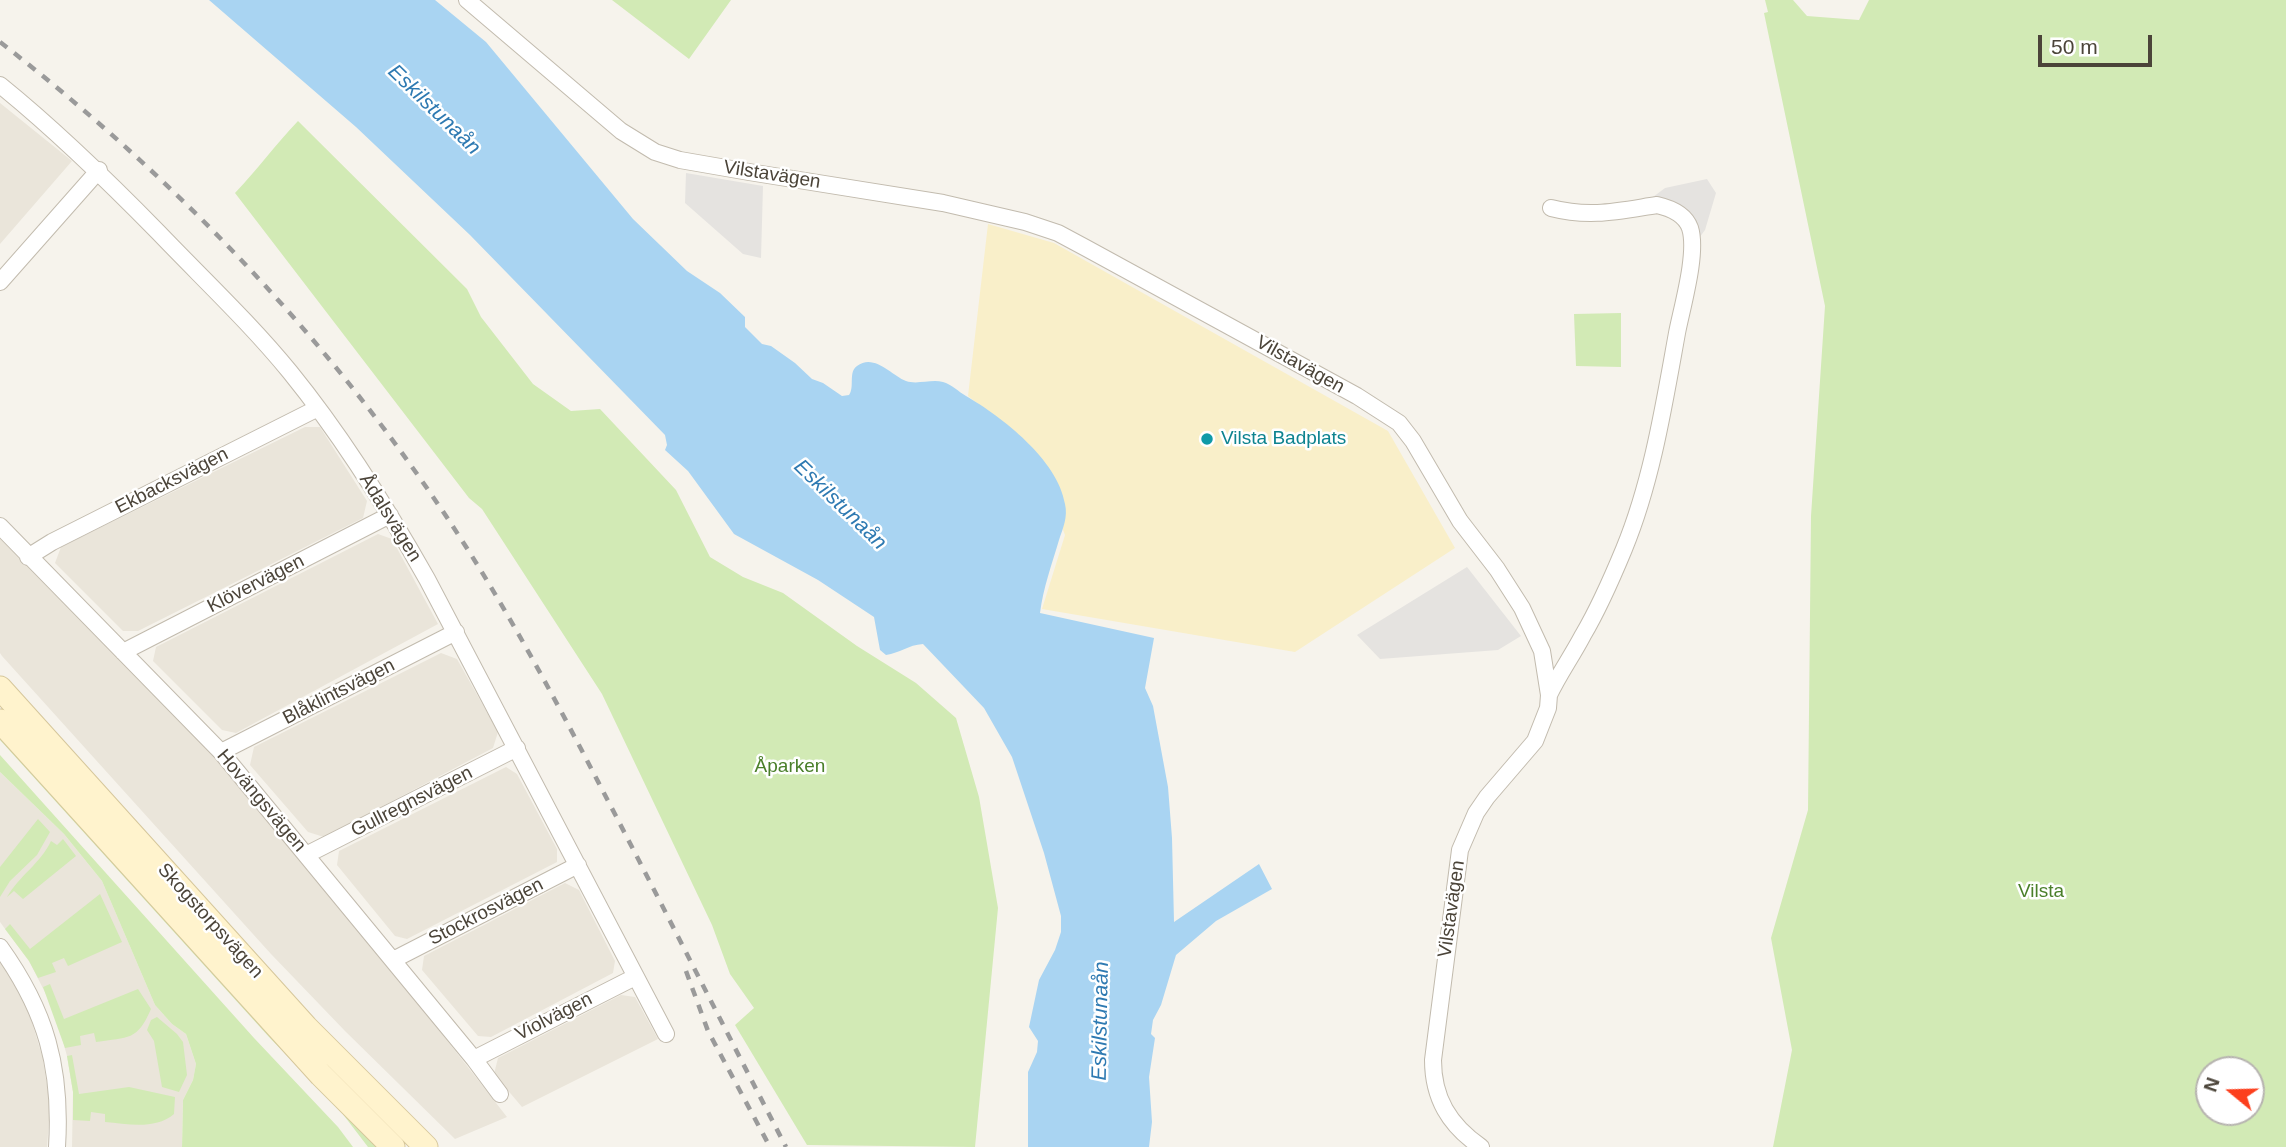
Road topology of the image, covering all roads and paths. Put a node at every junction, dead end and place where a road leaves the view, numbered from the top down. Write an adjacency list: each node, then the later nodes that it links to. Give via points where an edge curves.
1 (467, 0): 13 (street, Vilstavägen, via 621,131 655,152 735,170 995,213 1058,233 1380,410 1399,423 1413,441 1460,521 1522,608 1542,651)
2 (0, 85): 3 (street, Ådalsvägen)
3 (99, 170): 5 (street); 6 (street, Ådalsvägen, via 225,299)
4 (1551, 208): 13 (street, via 1597,215 1666,207 1682,216 1692,250 1671,373 1636,515 1604,595)
5 (0, 282)
6 (318, 408): 7 (street, Ådalsvägen); 9 (street, Ekbacksvägen)
7 (390, 516): 10 (street, Ådalsvägen); 11 (street, Klövervägen)
8 (0, 526): 9 (street, Hovängsvägen)
9 (28, 556): 11 (street, Hovängsvägen)
10 (456, 632): 15 (street, Ådalsvägen); 16 (street, Blåklintsvägen)
11 (123, 652): 16 (street, Hovängsvägen)
12 (0, 688): 27 (main road, Skogstorpsvägen, via 306,1027)
13 (1549, 695): 28 (street, Vilstavägen, via 1535,741 1487,797 1466,832 1455,883 1433,1079 1445,1112)
14 (0, 721): 26 (main road, Skogstorpsvägen)
15 (517, 748): 17 (street, Gullregnsvägen); 18 (street, Ådalsvägen)
16 (221, 752): 17 (street, Hovängsvägen)
17 (306, 855): 20 (street, Hovängsvägen)
18 (578, 865): 20 (street, Stockrosvägen); 21 (street, Ådalsvägen)
19 (0, 947): 25 (street, via 22,977 50,1050 57,1097)
20 (393, 960): 23 (street, Hovängsvägen)
21 (635, 976): 22 (street, Ådalsvägen); 23 (street, Violvägen)
22 (666, 1034)
23 (474, 1059): 24 (street, Hovängsvägen)
24 (500, 1094)
25 (57, 1147)
26 (393, 1147)
27 (426, 1147)
28 (1481, 1147)

